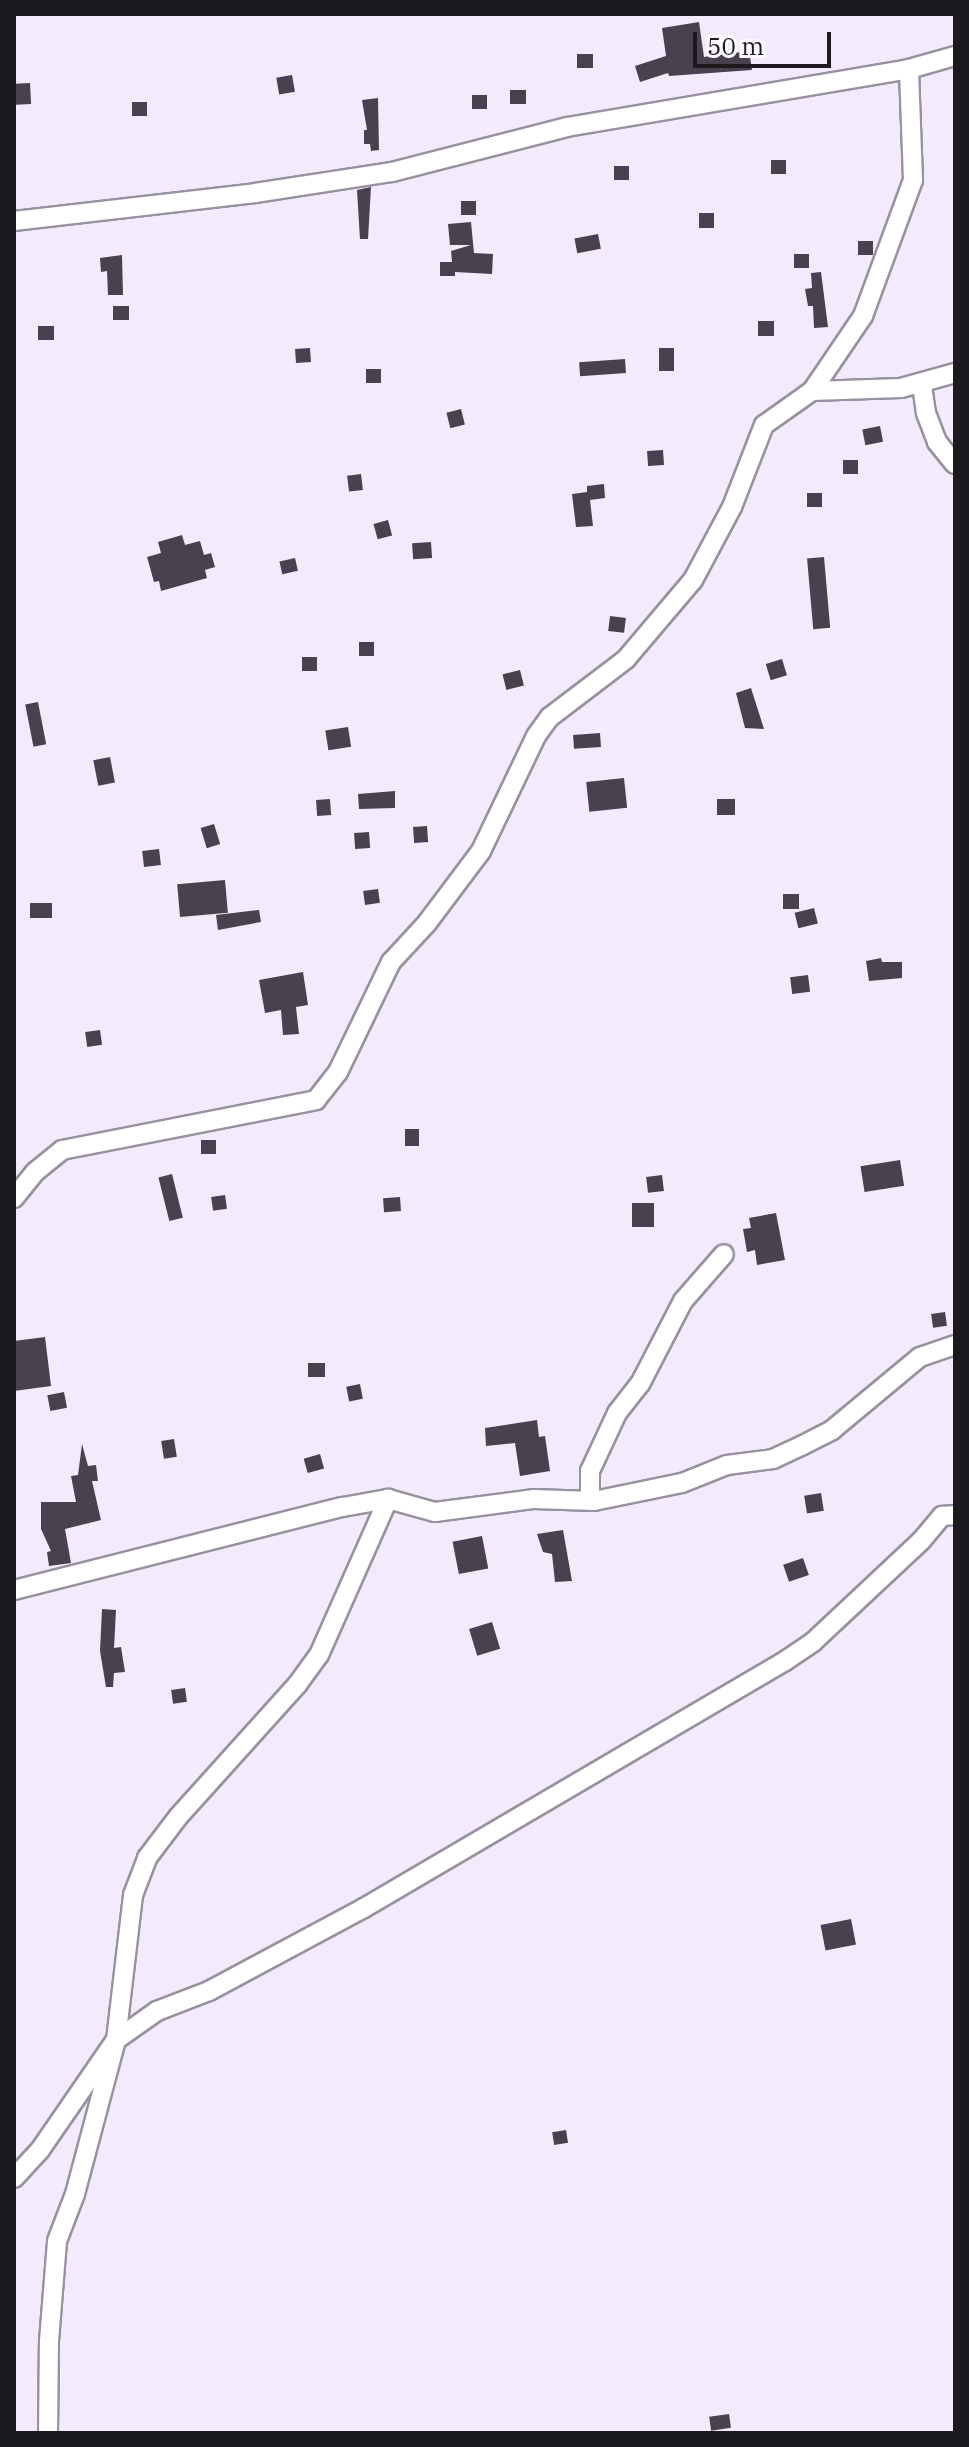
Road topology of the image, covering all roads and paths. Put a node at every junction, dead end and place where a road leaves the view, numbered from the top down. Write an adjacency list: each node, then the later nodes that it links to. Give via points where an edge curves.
1 (955, 56): 2 (street)
2 (909, 69): 3 (street, via 567,127 392,172); 6 (street, via 910,191 863,316)
3 (14, 221)
4 (955, 373): 5 (street)
5 (922, 385): 6 (street); 7 (street, via 937,442)
6 (812, 391): 8 (street, via 764,425 732,507 693,580 626,659 550,717 536,736 481,851 391,962 338,1072 316,1100 62,1150)
7 (955, 464)
8 (14, 1198)
9 (724, 1254): 12 (street, via 683,1301 640,1384 617,1413 590,1471)
10 (955, 1345): 12 (street, via 920,1357 832,1430 773,1459 727,1465 682,1483)
11 (388, 1499): 12 (street, via 435,1512 534,1499); 14 (street); 15 (street, via 319,1655 147,1858 133,1895)
12 (590, 1500)
13 (955, 1515): 15 (street, via 942,1516 824,1632 785,1661 364,1908 209,1991 157,2011)
14 (14, 1590)
15 (116, 2040): 16 (street, via 40,2150); 17 (street, via 75,2194 57,2241)
16 (14, 2178)
17 (48, 2433)

